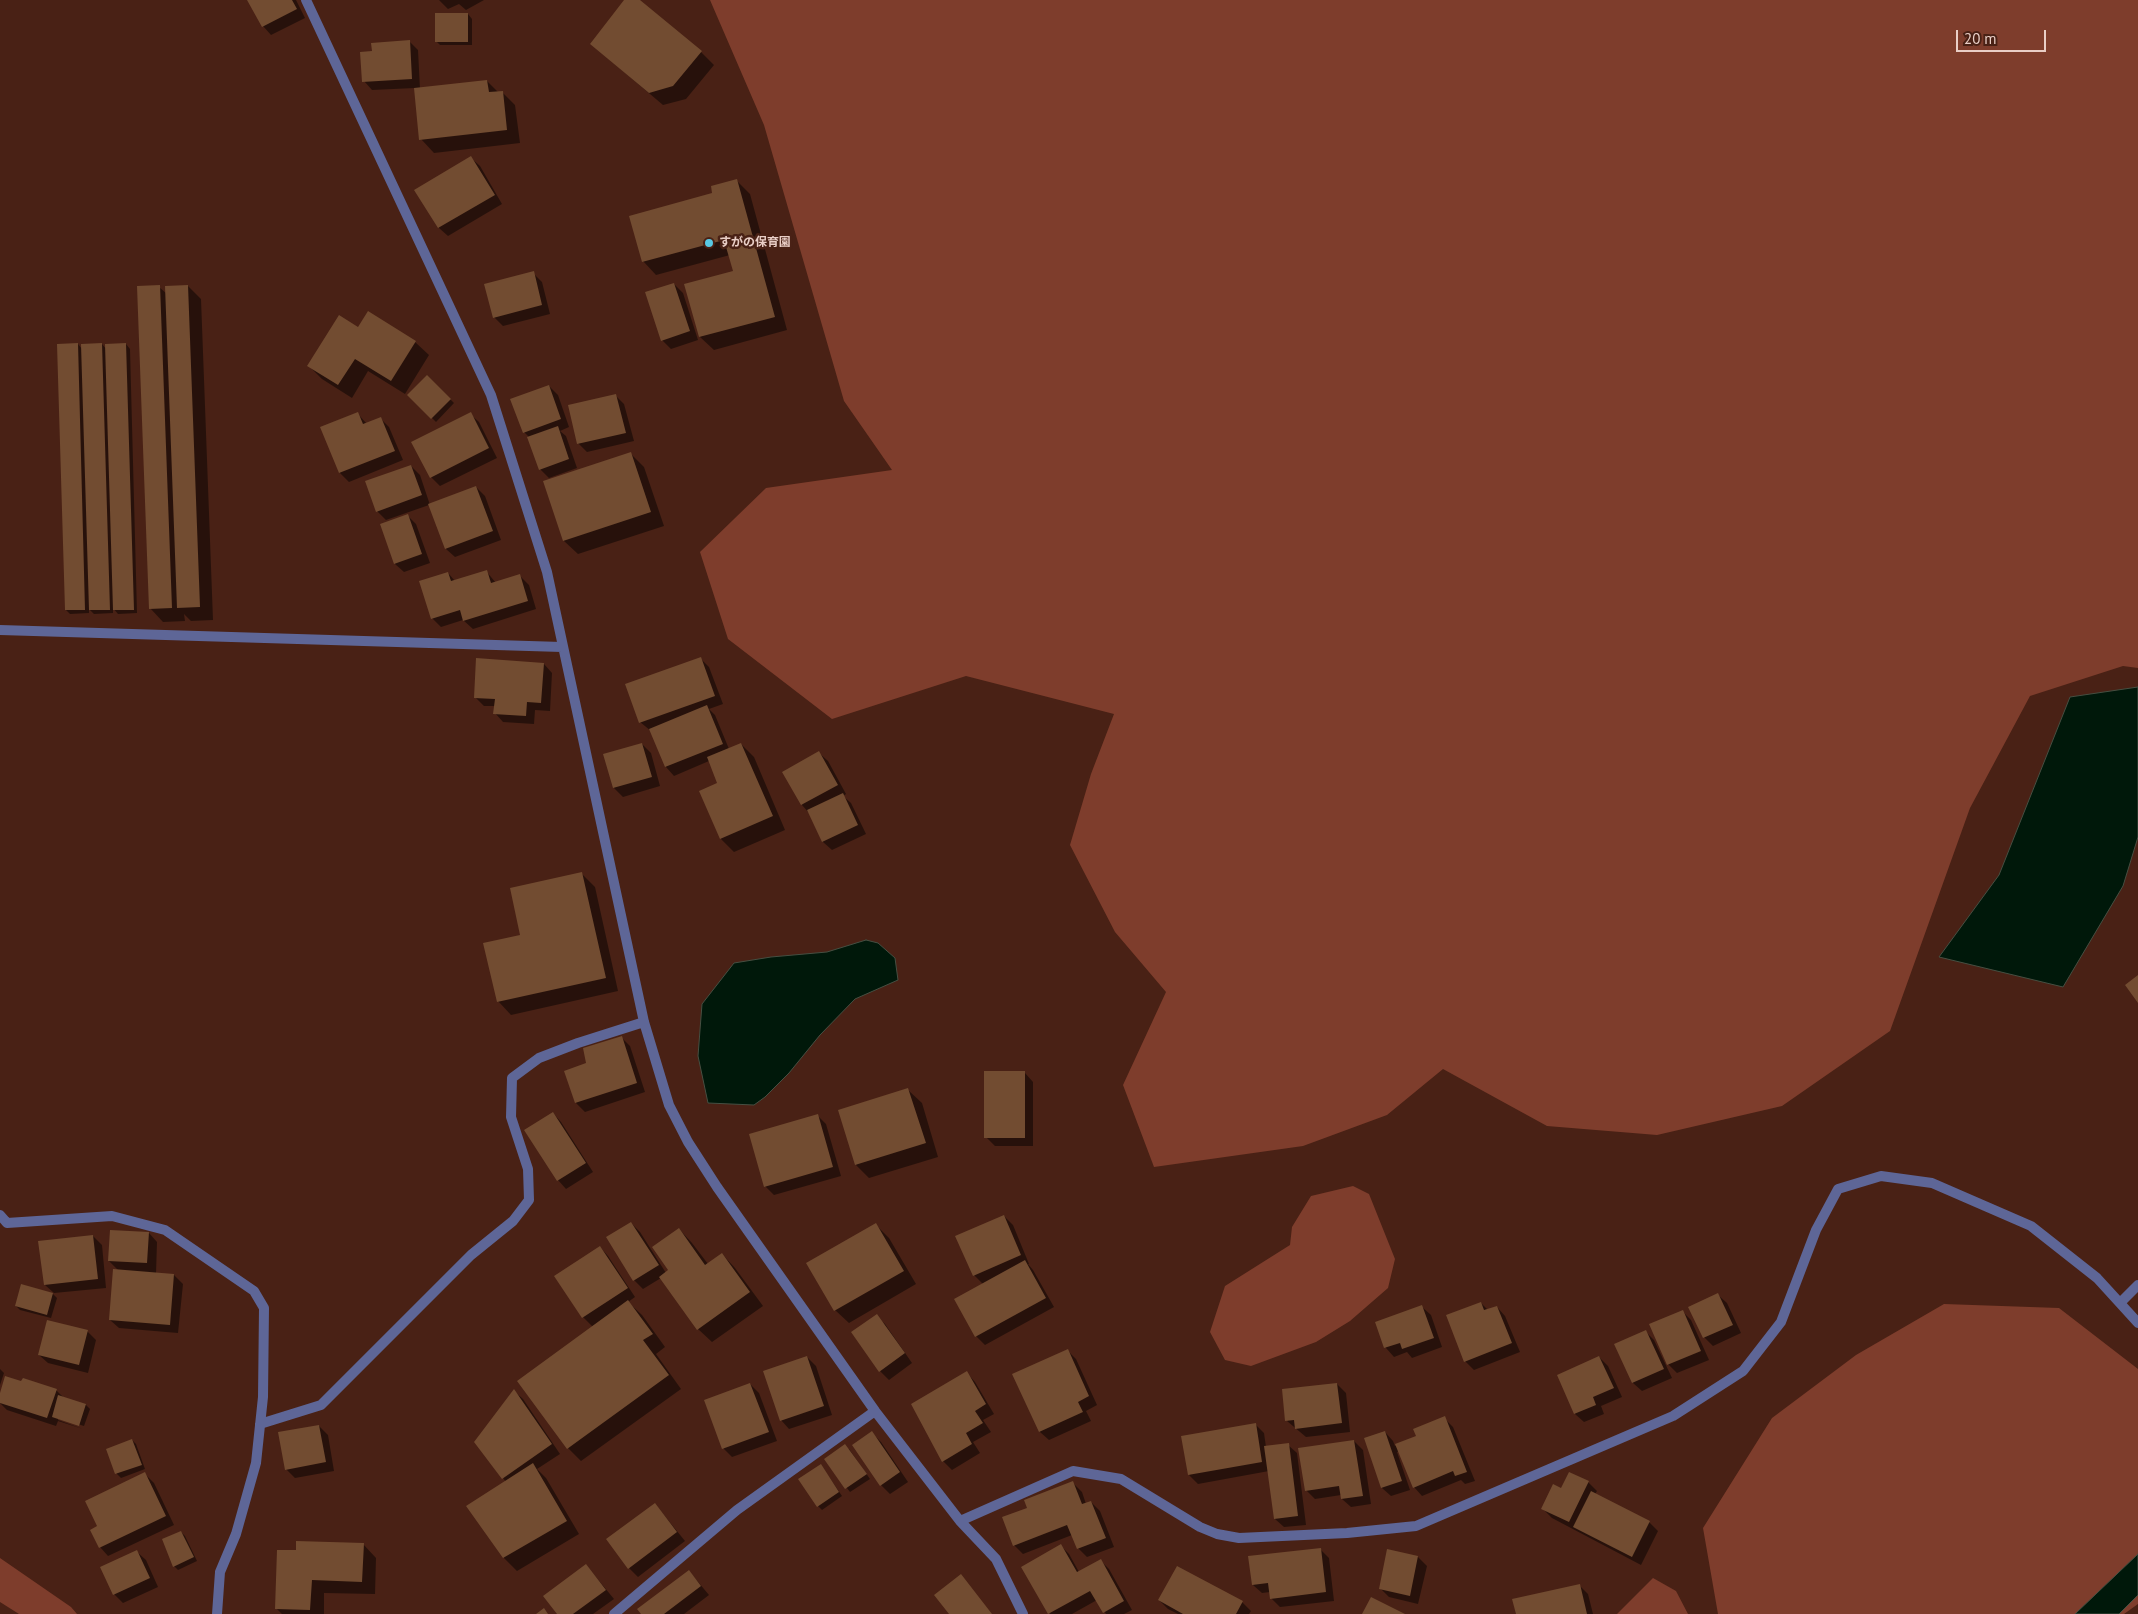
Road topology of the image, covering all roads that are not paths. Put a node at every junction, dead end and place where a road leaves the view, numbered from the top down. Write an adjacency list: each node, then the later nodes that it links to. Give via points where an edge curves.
1 (306, 0): 3 (street, via 491,395 547,572)
2 (0, 630): 3 (street)
3 (562, 647): 4 (street)
4 (644, 1022): 9 (street, via 669,1105 688,1142); 10 (street, via 540,1058 512,1078 511,1117 528,1169 528,1200 513,1221 472,1255 321,1405)
5 (0, 1215): 10 (street, via 7,1223 112,1216 165,1230 254,1291 264,1308)
6 (2138, 1285): 7 (street)
7 (2120, 1303): 8 (street); 11 (street, via 2097,1278 2031,1226 1932,1183 1881,1176 1838,1189 1816,1230 1781,1322 1743,1371 1673,1416 1416,1526 1239,1538 1200,1527 1121,1479 1073,1471)
8 (2138, 1323)
9 (875, 1411): 11 (street); 13 (street, via 737,1510)
10 (260, 1424): 12 (street, via 256,1463 236,1534 220,1572)
11 (960, 1521): 14 (street, via 996,1559)
12 (217, 1614)
13 (614, 1614)
14 (1023, 1614)

